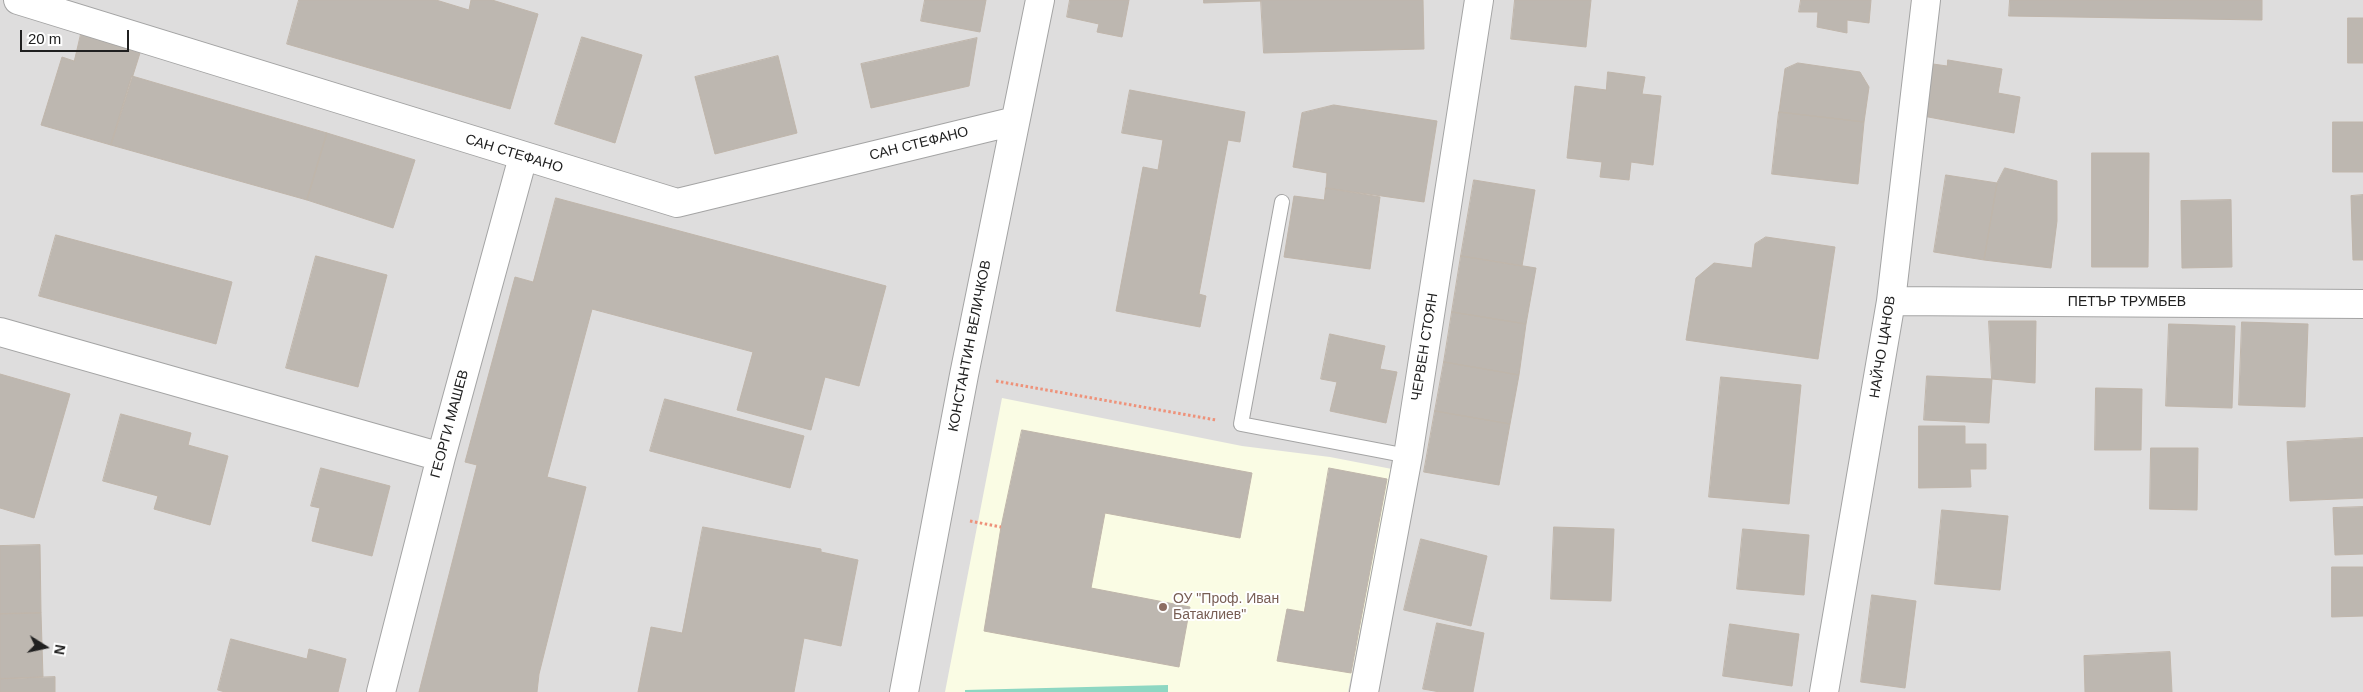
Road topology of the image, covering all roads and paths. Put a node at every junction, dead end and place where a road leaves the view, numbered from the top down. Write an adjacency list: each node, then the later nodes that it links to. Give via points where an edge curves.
1 (18, 0): 6 (street, САН СТЕФАНО)
2 (1040, 0): 5 (street, КОНСТАНТИН ВЕЛИЧКОВ)
3 (1479, 0): 13 (street, ЧЕРВЕН СТОЯН)
4 (1926, 0): 8 (street, НАЙЧО ЦАНОВ)
5 (1015, 121): 6 (street, САН СТЕФАНО, via 677,203); 11 (street, КОНСТАНТИН ВЕЛИЧКОВ)
6 (523, 157): 14 (street, ГЕОРГИ МАШЕВ)
7 (1282, 202): 12 (lane)
8 (1891, 301): 9 (street, ПЕТЪР ТРУМБЕВ); 18 (street, НАЙЧО ЦАНОВ)
9 (2363, 304)
10 (0, 332): 14 (street)
11 (964, 375): 12 (path); 16 (street, КОНСТАНТИН ВЕЛИЧКОВ)
12 (1241, 424): 13 (lane)
13 (1408, 456): 17 (street, ЧЕРВЕН СТОЯН)
14 (441, 457): 15 (street, ГЕОРГИ МАШЕВ)
15 (382, 692)
16 (904, 692)
17 (1364, 692)
18 (1824, 692)

